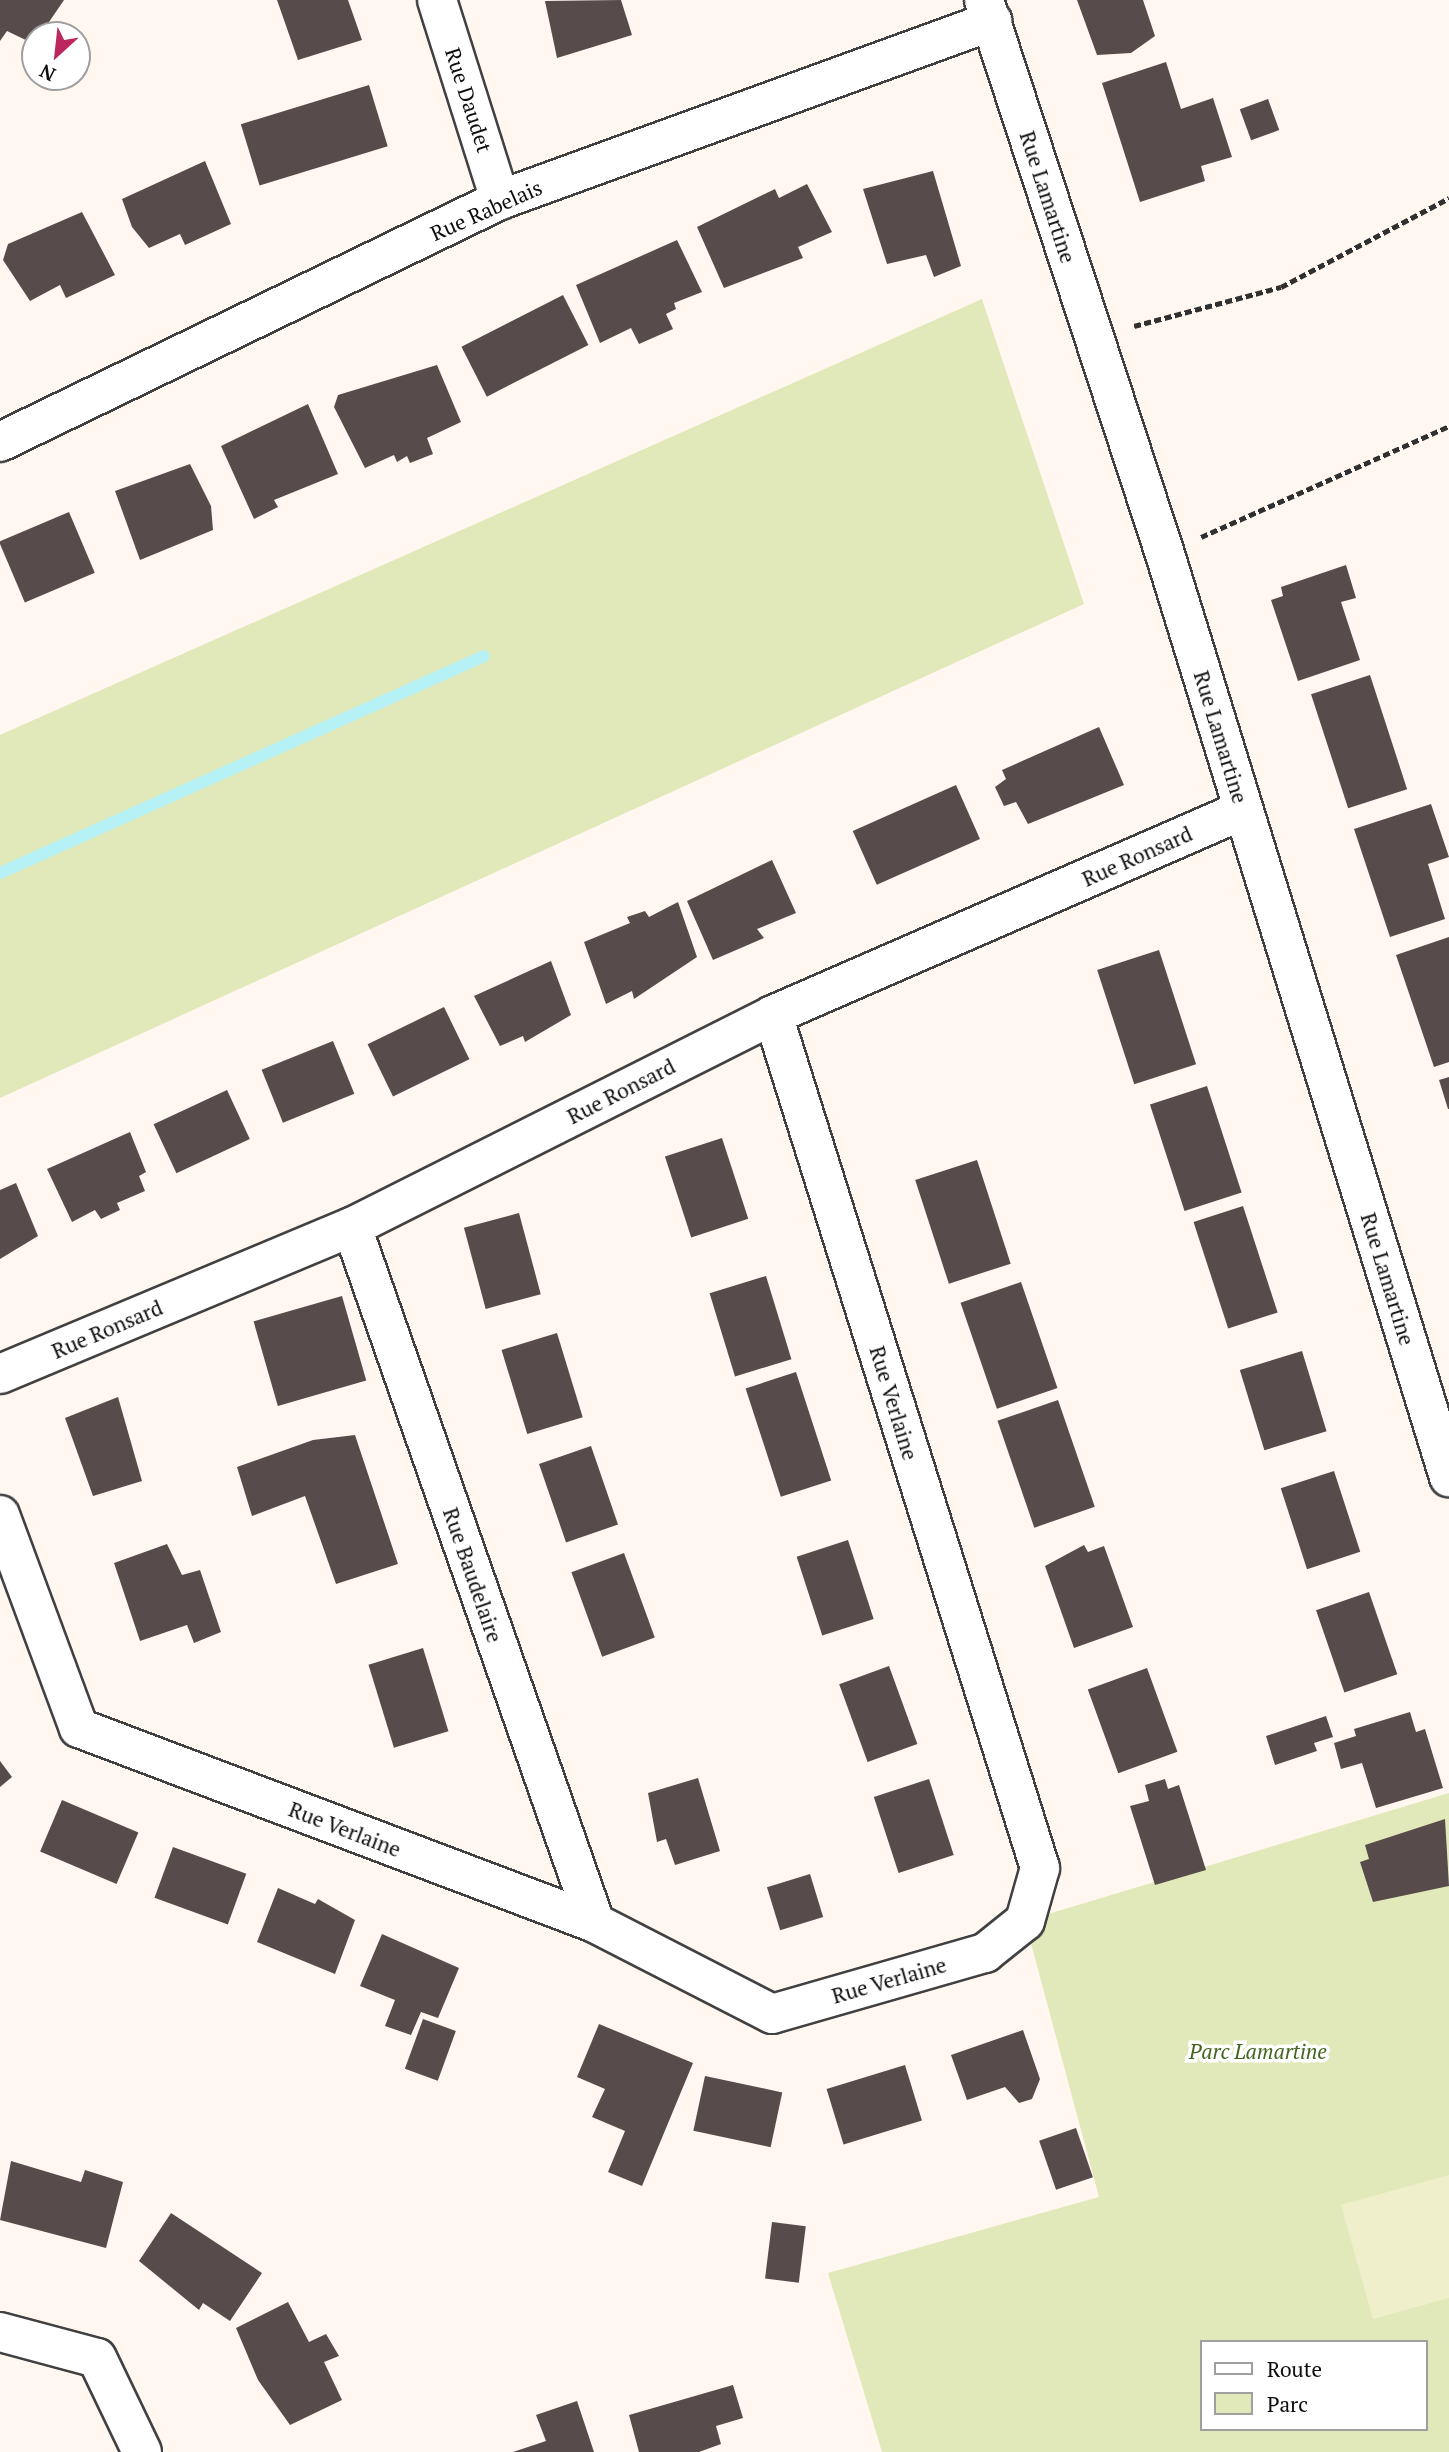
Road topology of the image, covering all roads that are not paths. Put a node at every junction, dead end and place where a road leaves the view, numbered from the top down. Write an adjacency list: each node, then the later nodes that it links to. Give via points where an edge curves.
1 (437, 0): 3 (street, Rue Daudet)
2 (988, 11): 3 (street, Rue Rabelais); 5 (street, Rue Lamartine, via 1165,554)
3 (500, 200): 4 (street, Rue Rabelais)
4 (0, 442)
5 (1243, 810): 6 (street, Rue Ronsard); 9 (street, Rue Lamartine)
6 (773, 1015): 7 (street, Rue Ronsard); 11 (street, Rue Verlaine, via 1040,1868 1026,1921 985,1953 772,2014)
7 (352, 1227): 8 (street, Rue Ronsard); 11 (street, Rue Baudelaire)
8 (0, 1374)
9 (1449, 1477)
10 (0, 1515): 11 (street, Rue Verlaine, via 79,1728)
11 (595, 1923)
12 (0, 2332): 13 (street, via 97,2358)
13 (142, 2452)

